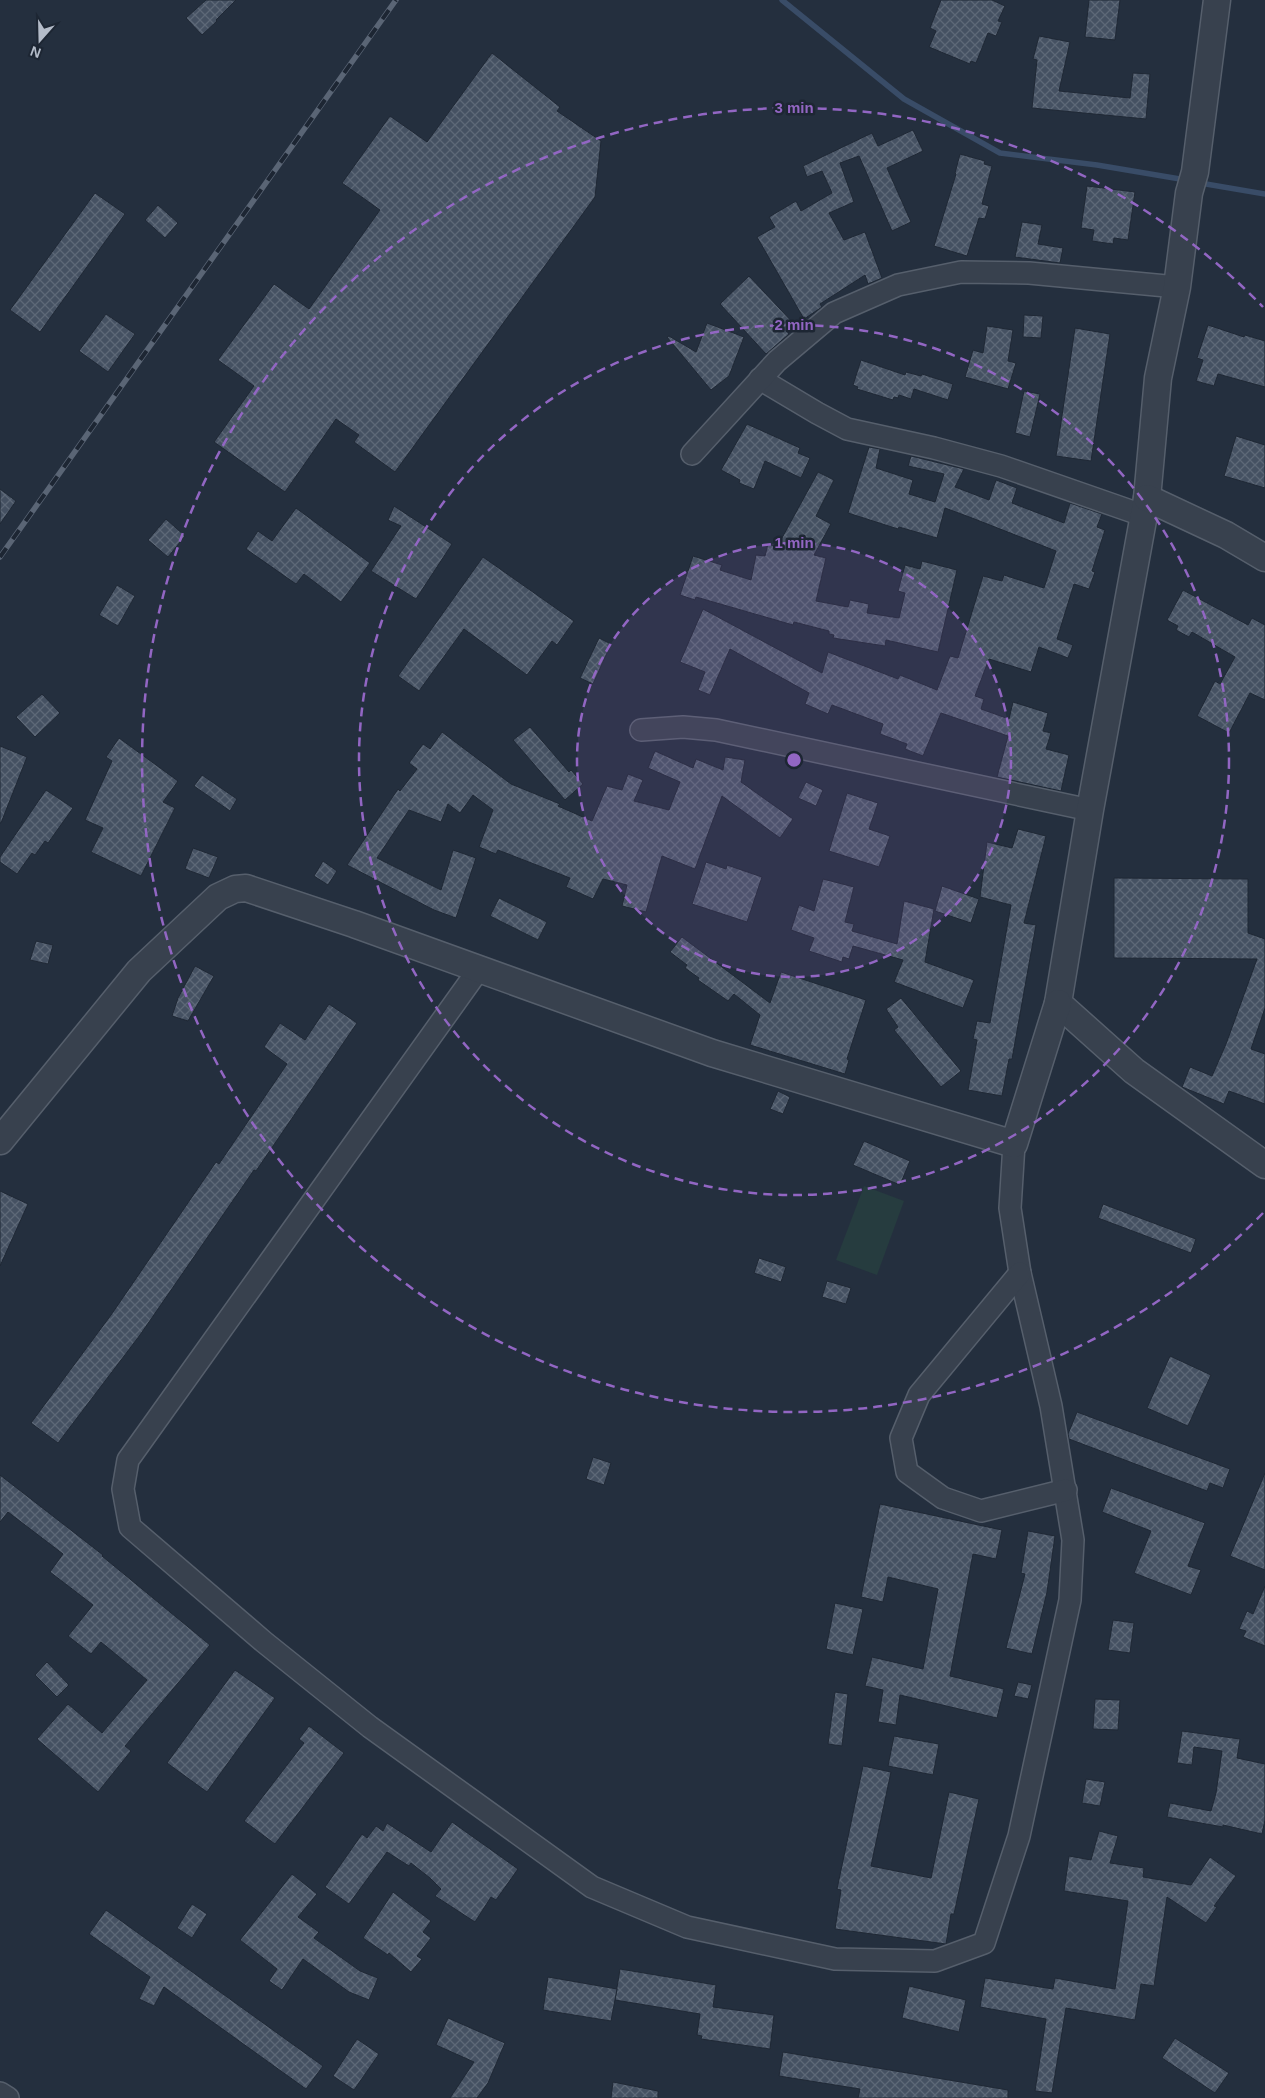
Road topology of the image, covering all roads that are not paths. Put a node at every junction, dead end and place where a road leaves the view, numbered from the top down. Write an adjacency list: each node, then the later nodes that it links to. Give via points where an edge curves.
1 (1217, 0): 2 (street)
2 (1177, 287): 3 (street, via 1029,273 961,272 898,285 834,313); 5 (street, via 1158,378)
3 (760, 379): 4 (street); 5 (street, via 847,429 934,448)
4 (692, 454)
5 (1145, 506): 6 (street, via 1226,535); 8 (street)
6 (1265, 558)
7 (641, 730): 8 (street, via 683,727 716,730)
8 (1090, 810): 10 (street)
9 (479, 969): 11 (street, via 246,888 235,889 218,897 139,971); 12 (street, via 712,1053); 15 (street, via 128,1460 123,1489 130,1527 264,1642 370,1727 592,1887 686,1928 835,1959 935,1961 984,1943 1019,1836 1070,1600 1073,1540)
10 (1058, 1002): 12 (street); 13 (street, via 1134,1071)
11 (0, 1141)
12 (1014, 1144): 14 (street, via 1010,1208)
13 (1265, 1165)
14 (1020, 1273): 15 (street, via 1051,1406); 15 (street, via 920,1395 901,1438 907,1472 943,1498 981,1511)
15 (1066, 1490)
16 (0, 2093): 17 (street)
17 (8, 2098)

